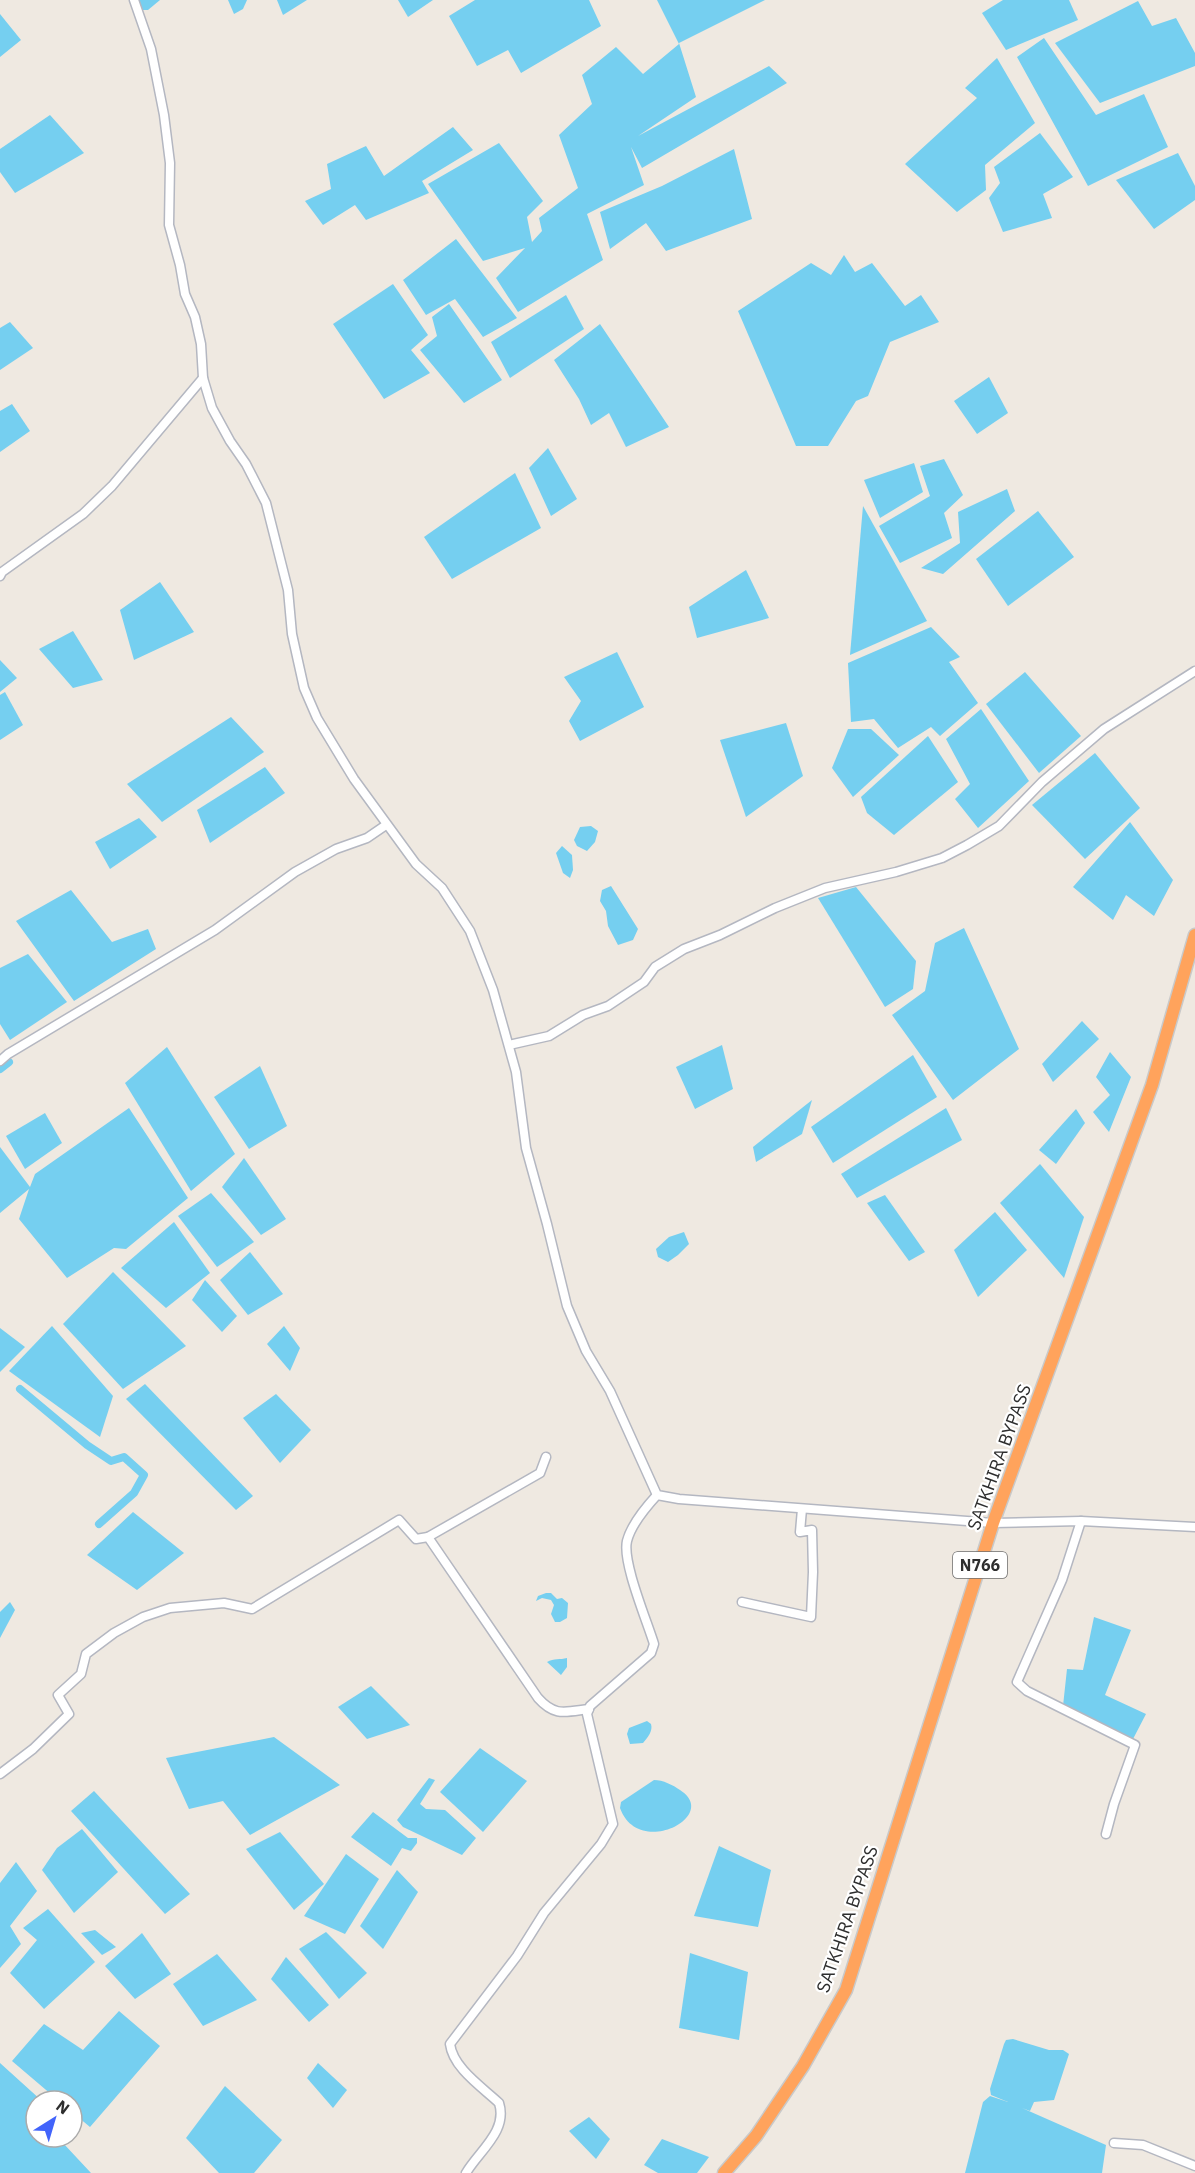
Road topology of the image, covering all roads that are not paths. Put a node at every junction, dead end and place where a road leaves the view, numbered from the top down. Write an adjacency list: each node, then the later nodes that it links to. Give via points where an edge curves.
1 (134, 0): 2 (street, via 151,49 164,114 170,163 170,225 201,344)
2 (203, 378): 3 (street, via 84,514); 5 (street, via 212,408 266,503 288,590 292,634 304,687 323,728)
3 (0, 576)
4 (1195, 671): 7 (street, via 1104,729 1042,782 999,826 967,845 942,858 825,888 775,908 684,949 608,1006 549,1036)
5 (386, 825): 7 (street, via 416,864 442,888 470,931); 8 (street, via 296,872 215,930)
6 (1195, 935): 13 (highway, SATKHIRA BYPASS / N766, via 1152,1085)
7 (509, 1045): 10 (street, via 526,1148 567,1306)
8 (0, 1061)
9 (546, 1457): 15 (street, via 540,1473)
10 (657, 1495): 11 (street); 17 (street, via 626,1543 628,1563 654,1648)
11 (802, 1509): 13 (street); 16 (street, via 800,1532 812,1530 811,1617)
12 (1081, 1521): 13 (street); 14 (street); 19 (street, via 1062,1581 1017,1682 1027,1691 1135,1745)
13 (993, 1523): 23 (highway, SATKHIRA BYPASS / N766, via 846,1990 756,2136)
14 (1195, 1527)
15 (428, 1537): 17 (street, via 547,1708 556,1713); 18 (street, via 416,1539 399,1520 252,1609 224,1604 170,1608 114,1633 86,1654 81,1674 58,1695 69,1714)
16 (742, 1602)
17 (589, 1709): 22 (street, via 613,1824 602,1844 544,1913 517,1956 450,2044 461,2067 499,2103 502,2117 497,2132)
18 (0, 1774)
19 (1106, 1834)
20 (1114, 2143): 21 (street, via 1143,2145)
21 (1195, 2166)
22 (466, 2173)
23 (724, 2173)

